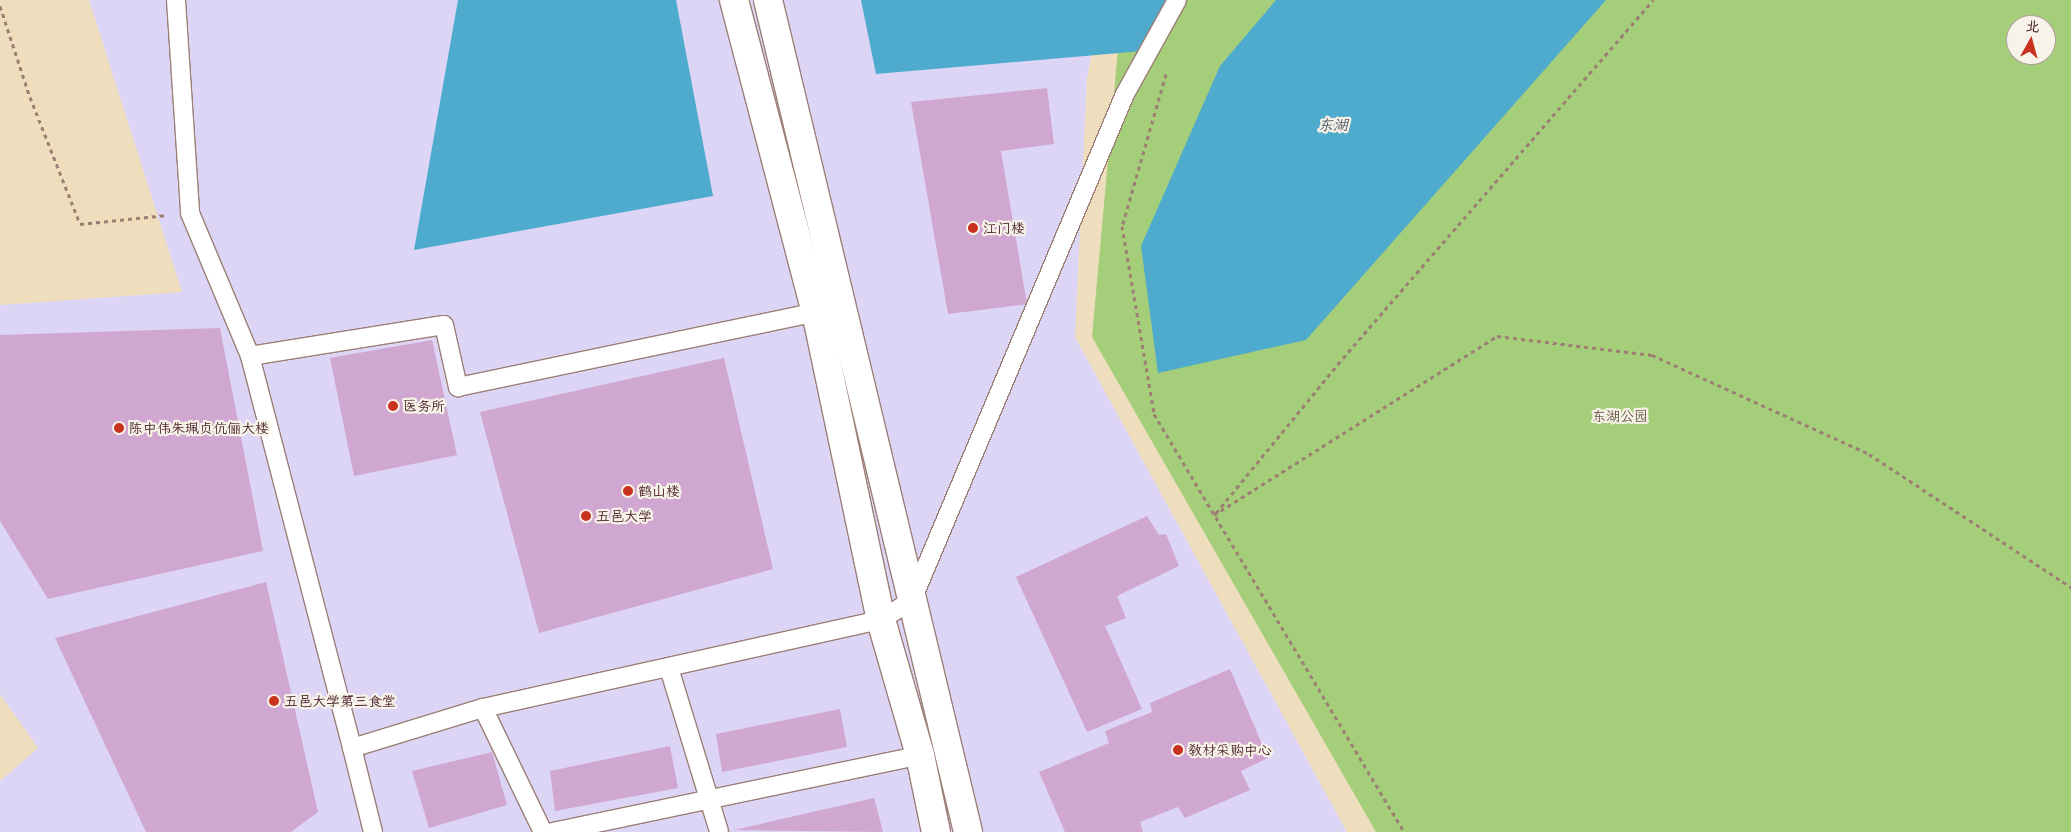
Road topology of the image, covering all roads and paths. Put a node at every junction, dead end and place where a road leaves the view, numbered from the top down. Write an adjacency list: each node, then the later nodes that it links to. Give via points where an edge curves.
1 (176, 0): 8 (lane)
2 (734, 0): 9 (street)
3 (768, 0): 13 (street)
4 (1177, 0): 13 (lane, via 1125,94)
5 (1653, 0): 11 (path, via 1343,358)
6 (0, 6): 8 (path, via 30,97 80,224)
7 (1168, 68): 11 (path, via 1122,226 1154,414)
8 (190, 213): 10 (lane)
9 (816, 312): 10 (lane, via 458,387 444,325); 14 (street)
10 (250, 356): 17 (lane)
11 (1214, 515): 12 (path, via 1498,336 1652,355 1870,454); 26 (path)
12 (2071, 587)
13 (912, 600): 14 (lane); 25 (street)
14 (881, 620): 15 (lane); 18 (street)
15 (669, 668): 16 (lane); 19 (lane)
16 (483, 708): 17 (lane); 21 (lane)
17 (352, 748): 20 (lane)
18 (920, 755): 19 (lane); 24 (street)
19 (711, 801): 22 (lane); 23 (lane)
20 (373, 832)
21 (543, 832)
22 (553, 832)
23 (718, 832)
24 (936, 832)
25 (968, 832)
26 (1404, 832)

